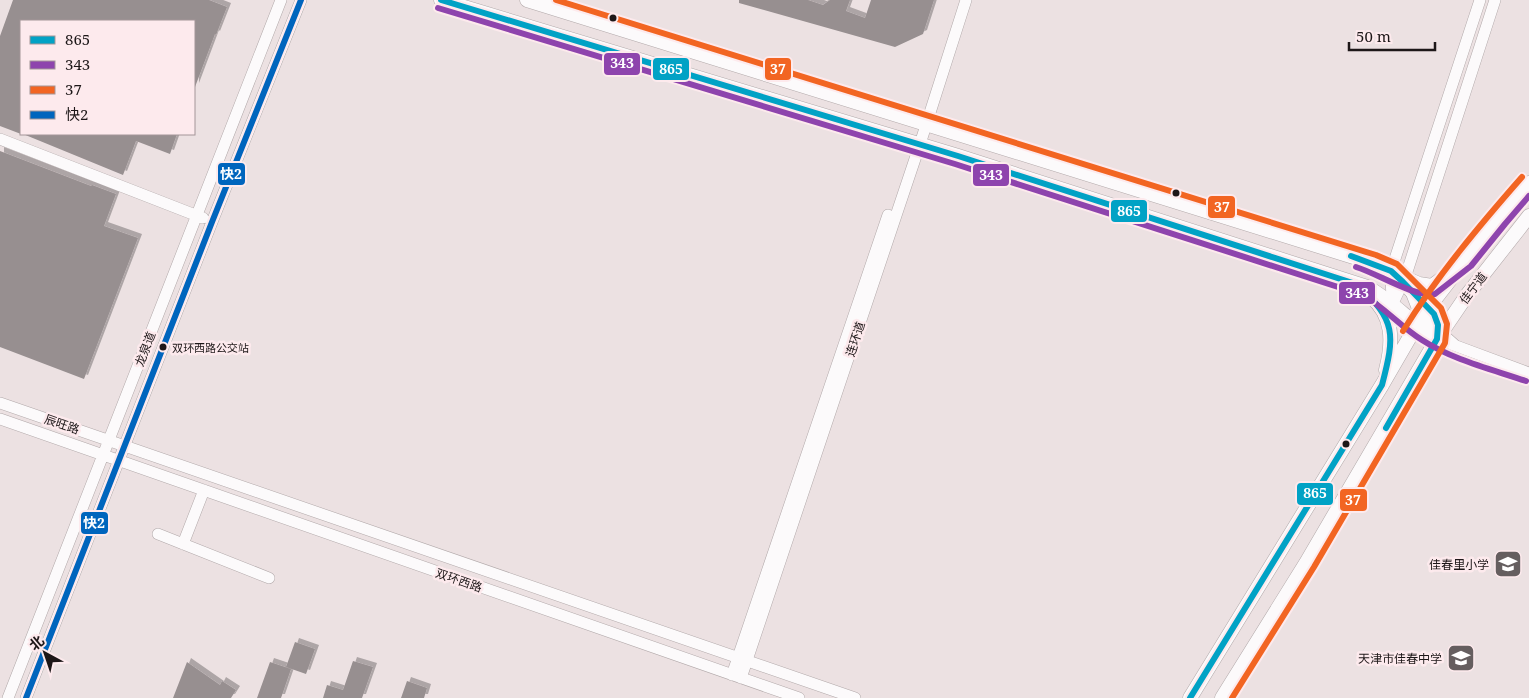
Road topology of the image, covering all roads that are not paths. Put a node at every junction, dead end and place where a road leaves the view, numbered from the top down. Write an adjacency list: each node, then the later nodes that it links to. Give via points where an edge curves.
1 (281, 0): 13 (street, 龙泉道)
2 (301, 0): 15 (street, 龙泉道)
3 (441, 0): 11 (main road)
4 (527, 0): 9 (main road)
5 (958, 0): 9 (street)
6 (966, 0): 9 (street, 连环道)
7 (1480, 0): 17 (street)
8 (1495, 0): 18 (street, via 1410,258)
9 (922, 123): 11 (street, 连环道); 17 (main road)
10 (0, 139): 13 (street)
11 (916, 143): 19 (main road); 35 (street, 连环道)
12 (1529, 183): 16 (main road, 佳宁道)
13 (197, 216): 15 (street); 27 (street, 龙泉道)
14 (1529, 216): 22 (main road, 佳宁道)
15 (212, 222): 28 (street, 龙泉道)
16 (1465, 260): 18 (main road, via 1432,286); 21 (main road, 佳宁道)
17 (1391, 271): 18 (main road); 20 (street)
18 (1407, 282): 20 (street); 21 (main road)
19 (1356, 284): 20 (main road, via 1377,293); 24 (main road, via 1381,307 1389,325 1391,344)
20 (1392, 305): 21 (main road)
21 (1422, 316): 22 (main road); 22 (main road, via 1434,314); 24 (main road, 佳宁道)
22 (1439, 335): 23 (street, via 1456,346); 42 (main road, 佳宁道, via 1306,563)
23 (1529, 373)
24 (1382, 385): 41 (main road, 佳宁道)
25 (0, 402): 27 (street, 辰旺路)
26 (0, 419): 29 (street, 辰旺路)
27 (109, 441): 28 (street, 辰旺路); 29 (street, 龙泉道)
28 (125, 446): 30 (street, 龙泉道); 35 (street, 双环西路)
29 (104, 455): 30 (street, 辰旺路); 37 (street, 龙泉道)
30 (119, 460): 31 (street, 双环西路); 38 (street, 龙泉道)
31 (204, 490): 33 (street); 36 (street, 双环西路)
32 (158, 534): 33 (street)
33 (183, 544): 34 (street)
34 (269, 578)
35 (743, 658): 36 (street, 连环道); 40 (street, 双环西路)
36 (737, 676): 39 (street, 双环西路)
37 (8, 698)
38 (26, 698)
39 (800, 698)
40 (855, 698)
41 (1190, 698)
42 (1222, 698)

